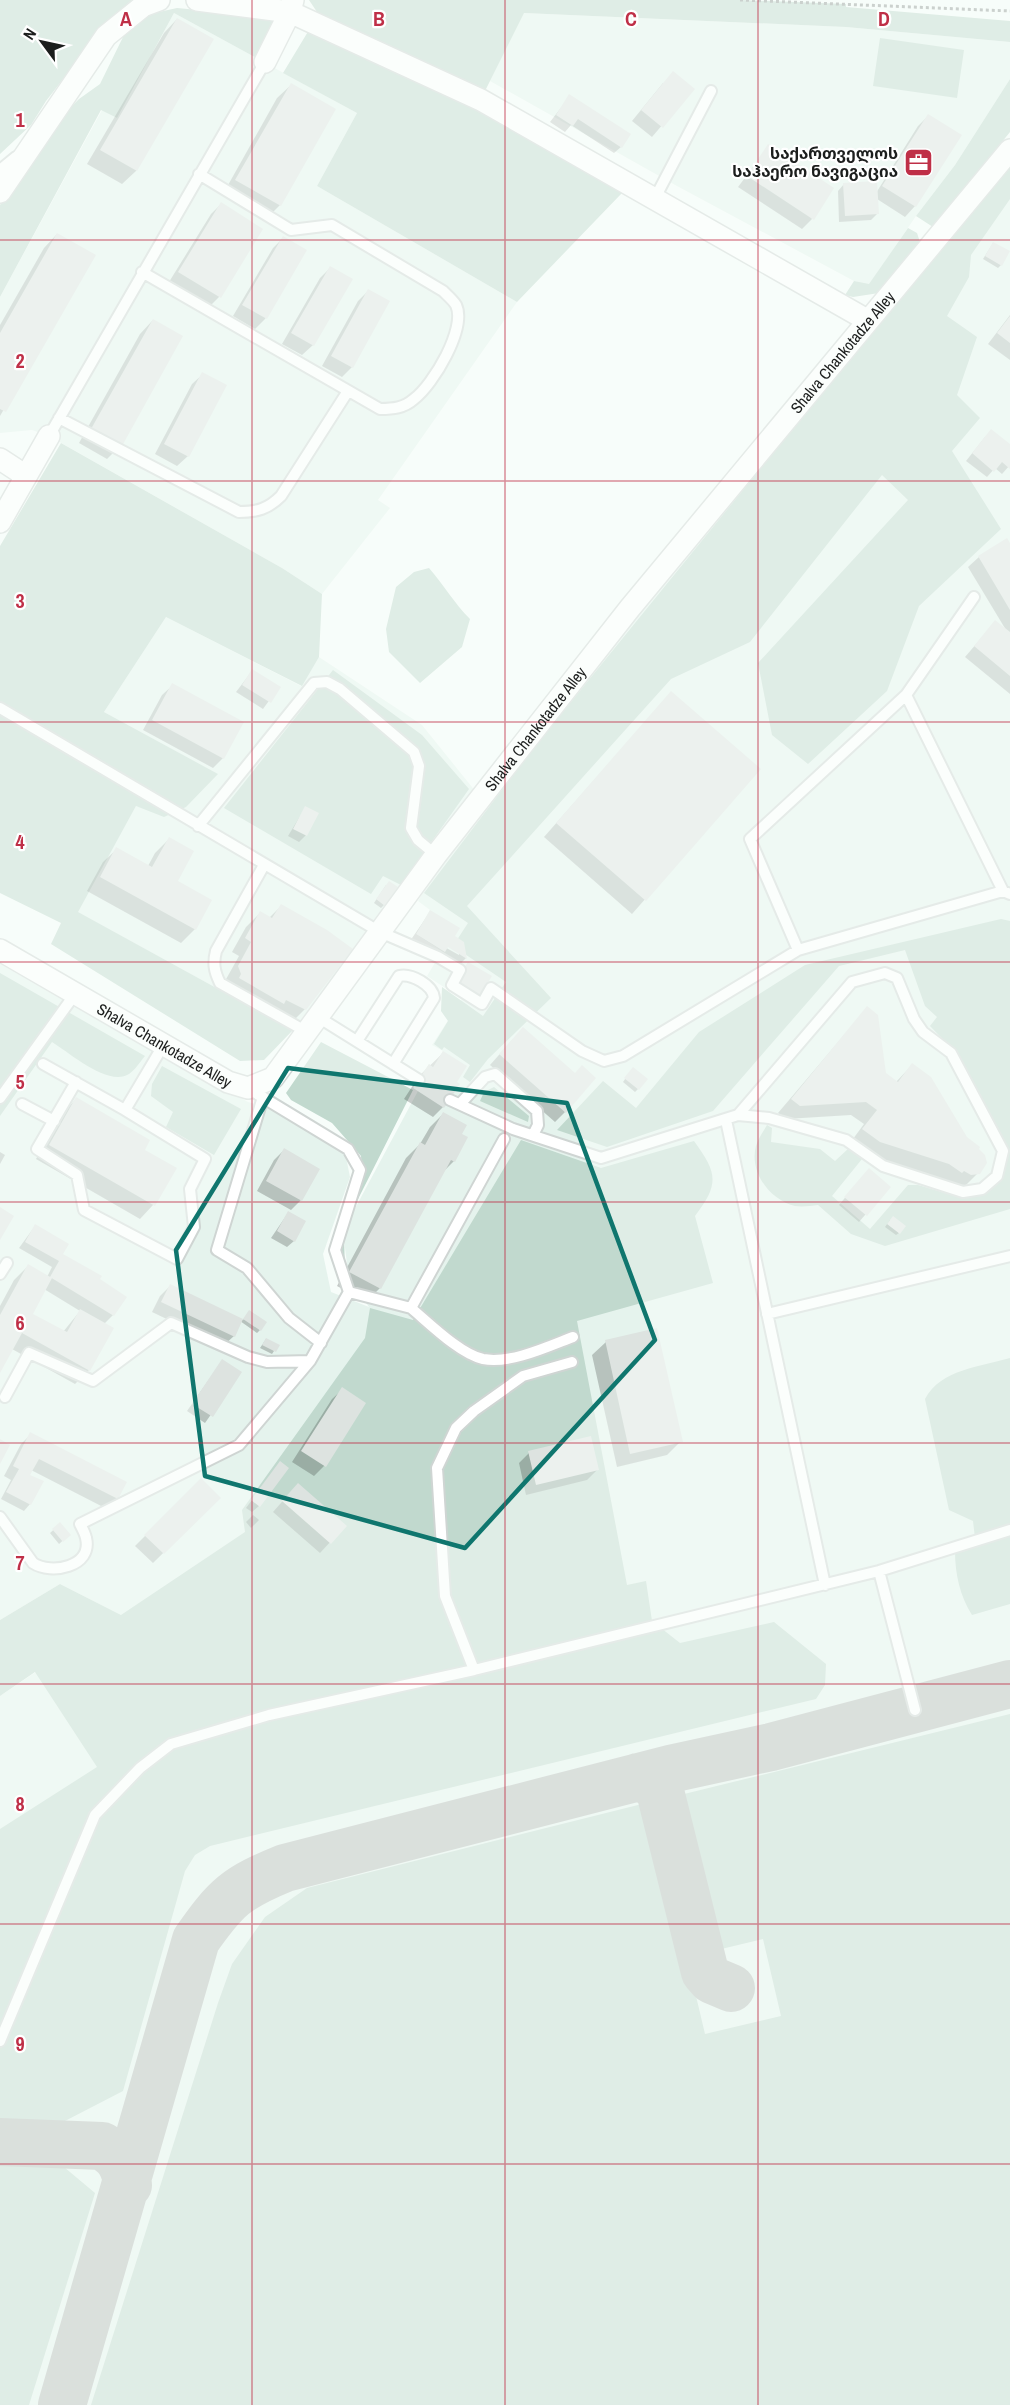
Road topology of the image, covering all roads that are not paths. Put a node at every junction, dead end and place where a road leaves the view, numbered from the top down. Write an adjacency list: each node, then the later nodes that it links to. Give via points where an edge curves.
1 (159, 0): 6 (street, via 143,6 106,36)
2 (197, 0): 3 (street)
3 (291, 6): 4 (street); 11 (street, via 481,100)
4 (265, 62): 9 (lane)
5 (711, 91): 11 (lane)
6 (35, 141): 8 (lane); 10 (street)
7 (1010, 150): 13 (street, Shalva Chankotadze Alley)
8 (0, 170)
9 (199, 174): 12 (lane); 14 (lane, via 291,230 332,225 443,291 456,306 458,326 447,353 415,399 396,409 380,409)
10 (0, 192)
11 (654, 200): 13 (street)
12 (142, 272): 14 (lane); 15 (lane)
13 (867, 320): 23 (street, Shalva Chankotadze Alley, via 630,608)
14 (348, 391): 15 (lane, via 281,496 269,508 253,512 239,512)
15 (54, 427): 17 (street)
16 (0, 459): 17 (street)
17 (26, 476): 18 (street)
18 (0, 522)
19 (974, 597): 20 (lane)
20 (906, 695): 25 (lane); 27 (lane, via 750,840)
21 (0, 708): 22 (lane)
22 (198, 826): 23 (lane, via 314,683 327,682 414,752 419,766 411,828 418,840); 24 (lane)
23 (436, 855): 26 (street, Shalva Chankotadze Alley)
24 (264, 865): 26 (lane); 30 (lane, via 216,951 215,973 220,983)
25 (1006, 892): 27 (lane)
26 (380, 933): 27 (lane, via 460,970 452,984 482,1004 491,988 582,1051 604,1061 623,1056); 30 (street, Shalva Chankotadze Alley)
27 (798, 950)
28 (1, 952): 29 (street, Shalva Chankotadze Alley)
29 (75, 994): 32 (street, Shalva Chankotadze Alley); 38 (lane)
30 (312, 1025): 31 (lane); 37 (street, Shalva Chankotadze Alley, via 273,1078)
31 (357, 1041): 34 (lane); 34 (lane, via 399,976 410,976 431,990 434,998)
32 (164, 1044): 37 (street, Shalva Chankotadze Alley, via 228,1082); 40 (lane)
33 (43, 1064): 36 (lane)
34 (393, 1064): 35 (lane)
35 (419, 1080)
36 (76, 1082): 40 (lane); 43 (lane)
37 (256, 1093): 49 (lane, via 348,1149 360,1170 335,1250); 53 (lane, via 217,1250 247,1268 289,1318)
38 (0, 1098)
39 (22, 1104): 43 (lane)
40 (125, 1110): 43 (lane, via 205,1159 190,1189 194,1227 177,1259 84,1210 77,1174 38,1149)
41 (738, 1115): 41 (lane, via 852,982 885,973 897,978 923,1032 951,1053 1003,1151 1002,1159 997,1176 982,1189 963,1192 883,1166 846,1140 769,1118); 42 (lane)
42 (726, 1120): 44 (lane, via 601,1158); 51 (lane)
43 (54, 1121)
44 (533, 1136): 44 (lane, via 455,1102 485,1077 495,1074 537,1111 538,1125)
45 (504, 1138): 50 (lane)
46 (1010, 1256): 51 (lane)
47 (7, 1263): 48 (lane)
48 (0, 1274)
49 (349, 1292): 50 (lane); 53 (lane)
50 (411, 1308): 52 (lane, via 459,1346 483,1359 521,1356)
51 (767, 1314): 60 (lane)
52 (573, 1337)
53 (321, 1343): 54 (lane)
54 (310, 1361): 56 (lane, via 267,1362 248,1357 171,1323 93,1381 29,1353); 57 (lane, via 239,1445 80,1524 87,1538 86,1547 69,1566 40,1568)
55 (572, 1362): 61 (lane, via 523,1376 474,1411 456,1428 437,1468 445,1596)
56 (5, 1397)
57 (0, 1517)
58 (1010, 1530): 59 (lane)
59 (879, 1571): 60 (lane); 62 (lane)
60 (825, 1585): 61 (lane)
61 (474, 1671): 63 (lane, via 269,1715 171,1744 155,1756 95,1815)
62 (915, 1710)
63 (0, 2041)

